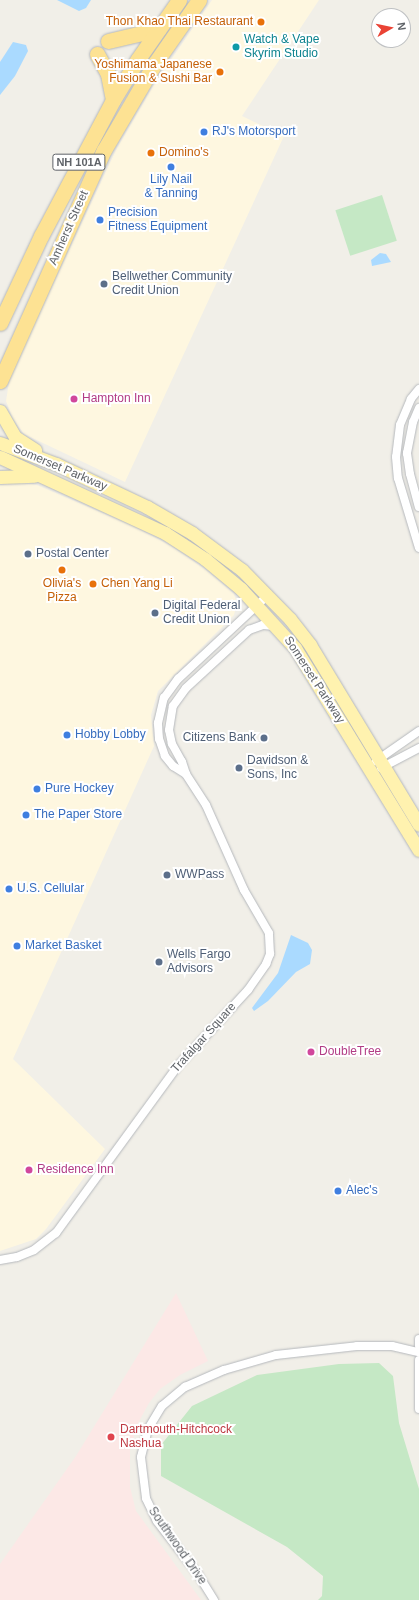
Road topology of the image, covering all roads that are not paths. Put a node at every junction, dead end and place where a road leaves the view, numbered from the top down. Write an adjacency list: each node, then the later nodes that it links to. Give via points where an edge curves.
1 (179, 0): 3 (highway, Amherst Street / NH 101A)
2 (199, 0): 8 (highway, Amherst Street / NH 101A, via 155,62 104,150)
3 (159, 29): 4 (highway); 6 (highway, Amherst Street / NH 101A)
4 (108, 41)
5 (97, 54): 6 (highway, via 108,74)
6 (114, 100): 7 (highway, Amherst Street / NH 101A, via 41,236)
7 (0, 323)
8 (0, 381)
9 (419, 389): 18 (street, via 402,420 396,457 398,478)
10 (419, 408): 17 (street, via 413,422 407,453)
11 (0, 411): 14 (main road, via 15,437)
12 (0, 443): 14 (main road, Somerset Parkway)
13 (0, 458): 16 (main road, Somerset Parkway)
14 (56, 464): 19 (main road, Somerset Parkway, via 133,500 192,533 238,567)
15 (0, 478): 16 (main road, via 22,475)
16 (51, 480): 20 (main road, Somerset Parkway, via 137,518 179,541 218,568)
17 (419, 507)
18 (419, 548)
19 (268, 595): 20 (street, Trafalgar Square); 24 (main road, Somerset Parkway, via 310,645)
20 (258, 604): 21 (main road, Somerset Parkway); 25 (street, Trafalgar Square, via 178,679 164,698 158,723 161,744 173,766)
21 (280, 630): 24 (main road, Somerset Parkway); 25 (street, Trafalgar Square, via 267,624 249,630 176,700 169,730 172,744)
22 (419, 731): 24 (street)
23 (419, 748): 24 (street)
24 (377, 764): 26 (main road, Somerset Parkway); 27 (main road, Somerset Parkway)
25 (186, 774): 28 (street, Trafalgar Square, via 206,804 244,890 269,933 270,954 252,986 177,1067 56,1233 34,1250)
26 (419, 825)
27 (419, 850)
28 (0, 1260)
29 (419, 1339): 30 (street)
30 (419, 1346)
31 (419, 1352): 34 (street, Southwood Drive, via 392,1346 357,1346 285,1353 224,1370 185,1387 162,1406 148,1429 141,1457 146,1498 157,1521 197,1573)
32 (419, 1360): 33 (street)
33 (419, 1409)
34 (214, 1600)

